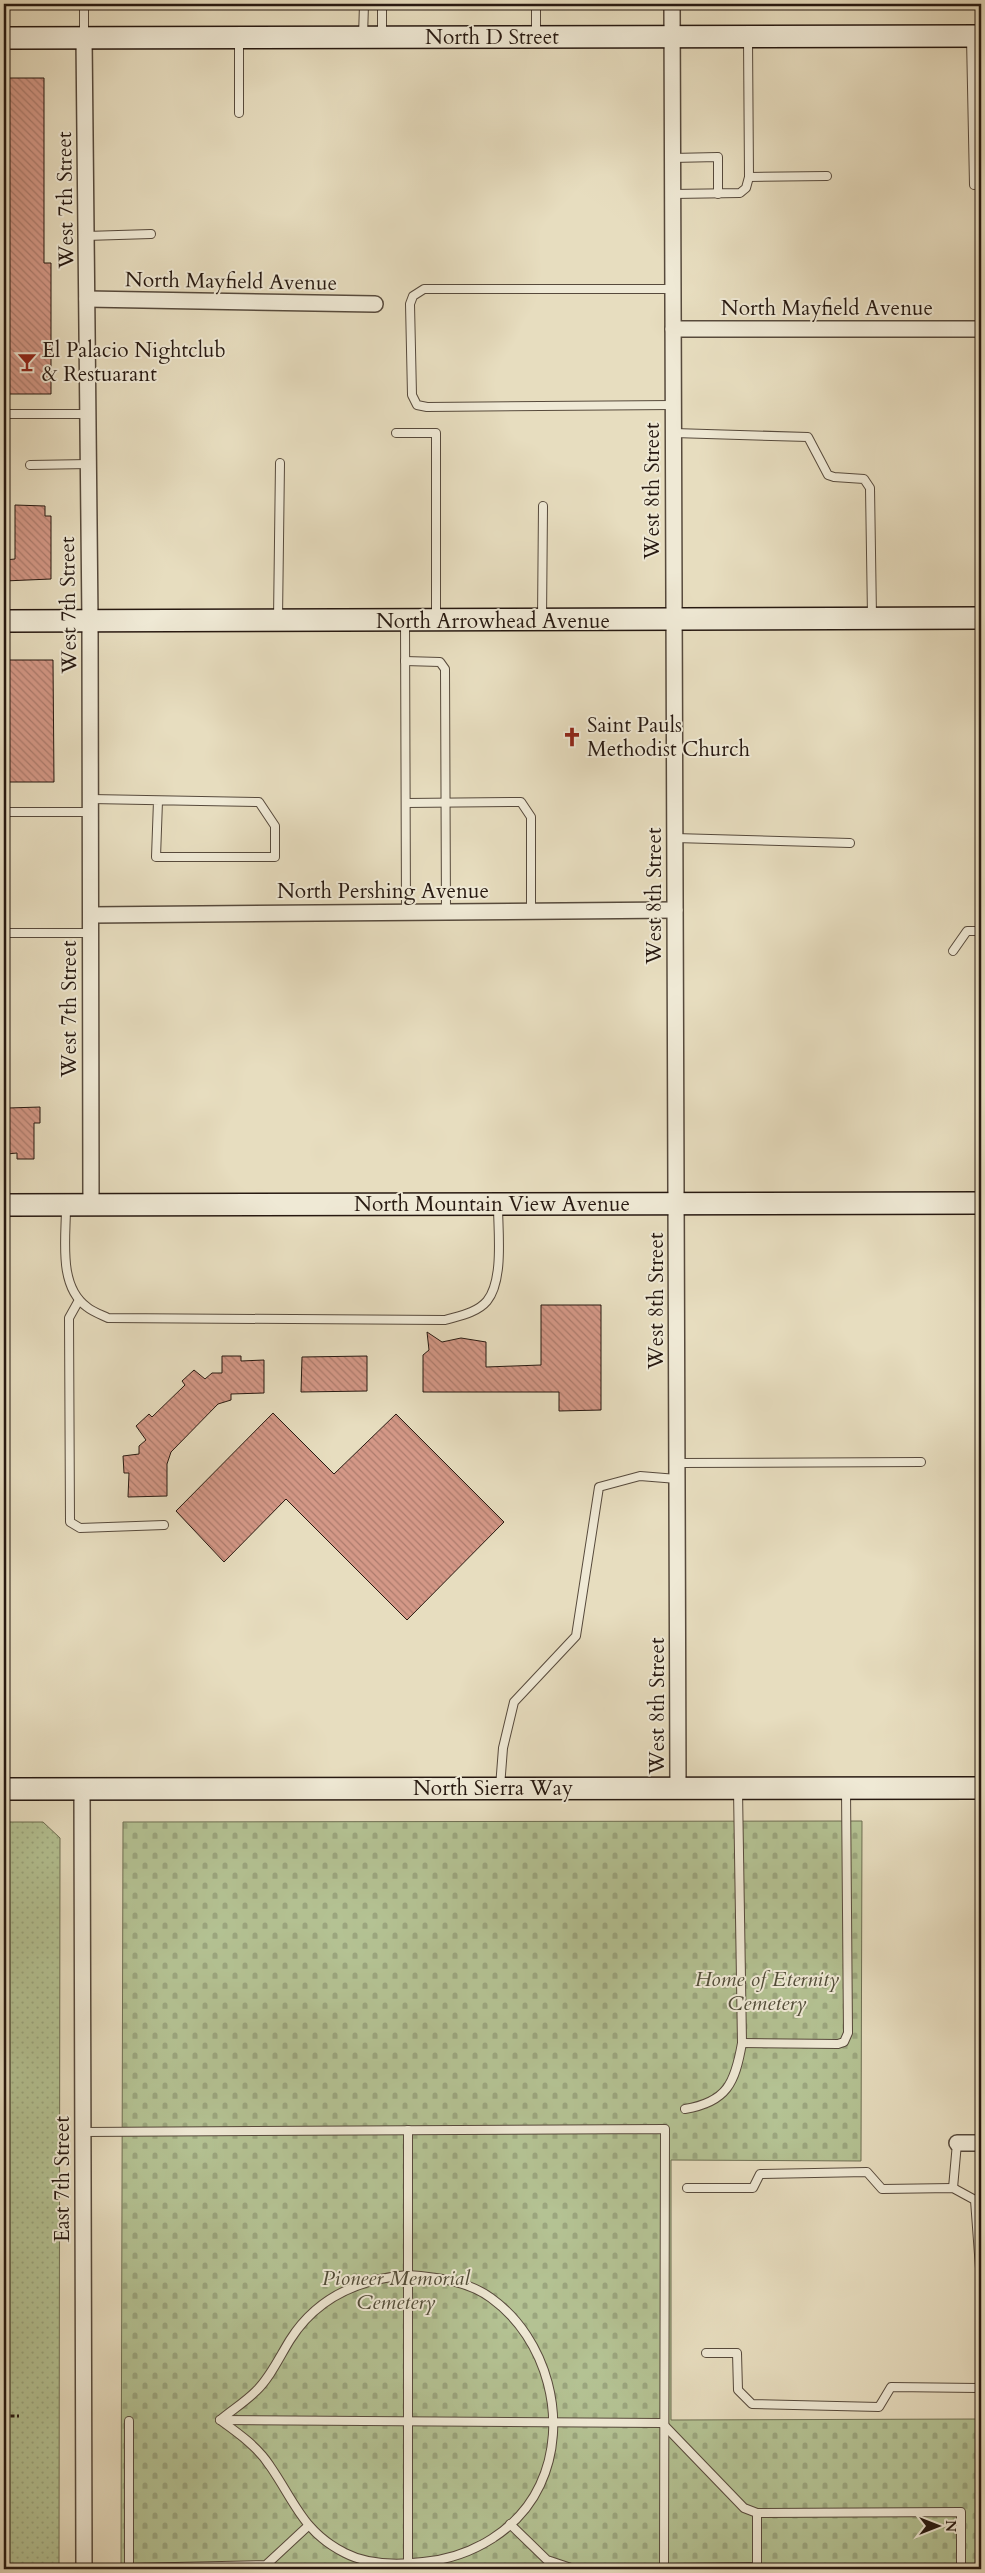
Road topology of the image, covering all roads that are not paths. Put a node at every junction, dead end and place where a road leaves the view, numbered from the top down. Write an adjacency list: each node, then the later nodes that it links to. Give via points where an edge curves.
1 (84, 4): 11 (lane, West 7th Street)
2 (364, 4): 13 (lane)
3 (382, 4): 13 (lane)
4 (536, 4): 6 (lane)
5 (672, 4): 8 (street, West 8th Street)
6 (536, 36): 8 (street, North D Street); 13 (street, North D Street)
7 (976, 36): 9 (street, North D Street); 18 (lane)
8 (672, 37): 9 (street, North D Street); 15 (street, West 8th Street)
9 (748, 37): 17 (lane)
10 (4, 38): 11 (street, North D Street)
11 (84, 38): 12 (street, North D Street); 22 (street, West 7th Street)
12 (239, 38): 13 (street, North D Street); 14 (lane)
13 (373, 38)
14 (239, 113)
15 (672, 158): 19 (street, West 8th Street); 20 (lane, via 718,157)
16 (826, 176): 17 (lane)
17 (749, 177): 20 (lane, via 746,188 740,192)
18 (974, 184)
19 (673, 194): 20 (lane); 23 (street, West 8th Street)
20 (718, 194)
21 (151, 234): 22 (lane)
22 (86, 236): 24 (street, West 7th Street)
23 (673, 288): 26 (street, West 8th Street); 28 (lane, via 424,289 413,296 410,304 412,395 417,405)
24 (87, 299): 25 (street, North Mayfield Avenue); 30 (street, West 7th Street)
25 (375, 304)
26 (673, 329): 27 (street, North Mayfield Avenue); 28 (street, West 8th Street)
27 (981, 329)
28 (673, 405): 32 (street, West 8th Street)
29 (4, 414): 30 (lane)
30 (88, 414): 34 (street, West 7th Street)
31 (396, 433): 42 (lane, via 436,433)
32 (674, 433): 38 (lane, via 808,437 828,475 864,479 870,488); 44 (street, West 8th Street)
33 (280, 463): 40 (lane)
34 (89, 464): 35 (lane); 39 (street, West 7th Street)
35 (30, 465)
36 (543, 506): 43 (lane)
37 (981, 618): 38 (street, North Arrowhead Avenue)
38 (872, 619): 44 (street, North Arrowhead Avenue)
39 (90, 620): 40 (street, North Arrowhead Avenue); 45 (street, North Arrowhead Avenue); 50 (street, West 7th Street)
40 (278, 620): 41 (street, North Arrowhead Avenue)
41 (405, 620): 42 (street, North Arrowhead Avenue); 46 (lane)
42 (436, 620): 43 (street, North Arrowhead Avenue)
43 (542, 620): 44 (street, North Arrowhead Avenue)
44 (674, 620): 52 (street, West 8th Street)
45 (4, 621)
46 (405, 661): 48 (lane); 49 (lane, via 440,662 445,669)
47 (158, 800): 47 (lane, via 259,802 276,826 275,856 156,857); 50 (lane)
48 (406, 803): 49 (lane); 56 (lane)
49 (446, 803): 55 (lane, via 521,802 531,817); 57 (lane)
50 (91, 806): 51 (lane); 58 (street, West 7th Street)
51 (4, 812)
52 (675, 838): 53 (lane); 54 (street, West 8th Street)
53 (850, 843)
54 (675, 910): 55 (street, North Pershing Avenue); 65 (street, West 8th Street)
55 (531, 911): 57 (street, North Pershing Avenue)
56 (406, 912): 57 (street, North Pershing Avenue); 58 (street, North Pershing Avenue)
57 (446, 912)
58 (91, 915): 61 (street, West 7th Street)
59 (981, 931): 62 (lane, via 968,931)
60 (4, 933): 61 (lane)
61 (91, 933): 67 (street, West 7th Street)
62 (953, 952)
63 (981, 1203): 65 (street, North Mountain View Avenue)
64 (498, 1204): 65 (street, North Mountain View Avenue); 67 (street, North Mountain View Avenue); 69 (lane, via 498,1273 494,1287 487,1302 467,1314 444,1320 108,1318)
65 (676, 1204): 71 (street, West 8th Street)
66 (66, 1205): 67 (street, North Mountain View Avenue); 68 (street, North Mountain View Avenue); 69 (lane, via 67,1273)
67 (91, 1205)
68 (4, 1206)
69 (79, 1300): 73 (lane, via 69,1318 70,1522 80,1528)
70 (921, 1462): 71 (lane)
71 (678, 1463): 72 (street, West 8th Street)
72 (678, 1478): 75 (lane, via 640,1476 599,1487 576,1636 514,1702 503,1748); 76 (street, West 8th Street)
73 (164, 1525)
74 (82, 1788): 75 (street, North Sierra Way); 80 (street, North Sierra Way); 84 (street, East 7th Street)
75 (500, 1788): 76 (street, North Sierra Way)
76 (678, 1788): 77 (street, North Sierra Way)
77 (738, 1788): 78 (street, North Sierra Way); 81 (lane)
78 (846, 1788): 79 (street, North Sierra Way); 81 (lane, via 848,2033 844,2042 838,2044)
79 (981, 1788)
80 (4, 1789)
81 (742, 2044): 82 (lane, via 730,2085 717,2100)
82 (685, 2109)
83 (408, 2130): 84 (lane); 89 (lane); 97 (lane, via 665,2129)
84 (83, 2132): 104 (street, East 7th Street)
85 (957, 2143): 86 (street); 88 (lane)
86 (981, 2143)
87 (687, 2188): 88 (lane, via 753,2188 760,2174 867,2172 882,2189)
88 (953, 2188): 90 (lane, via 975,2200)
89 (408, 2275): 93 (lane, via 384,2277 354,2286 319,2305 296,2331 257,2390); 95 (lane); 96 (lane, via 436,2277 464,2285 489,2297 508,2312 529,2339 542,2366 551,2395)
90 (981, 2282)
91 (706, 2353): 92 (lane, via 737,2353 738,2390 752,2404 879,2407 891,2387 978,2388)
92 (981, 2384)
93 (220, 2420): 95 (lane); 100 (lane, via 250,2443 270,2465)
94 (129, 2421): 105 (lane)
95 (408, 2421): 96 (lane); 101 (lane)
96 (552, 2422): 97 (lane); 99 (lane, via 550,2457 540,2485 521,2515)
97 (662, 2423): 98 (lane, via 744,2508); 102 (lane)
98 (757, 2513): 103 (lane); 108 (lane, via 961,2512)
99 (510, 2524): 101 (lane, via 470,2552 443,2561); 106 (lane, via 547,2560)
100 (308, 2526): 101 (lane, via 325,2542 347,2554 373,2562); 105 (lane, via 266,2564)
101 (408, 2566)
102 (664, 2568): 103 (lane); 107 (lane)
103 (757, 2568)
104 (84, 2569)
105 (129, 2569)
106 (574, 2569)
107 (586, 2569)
108 (961, 2569)

